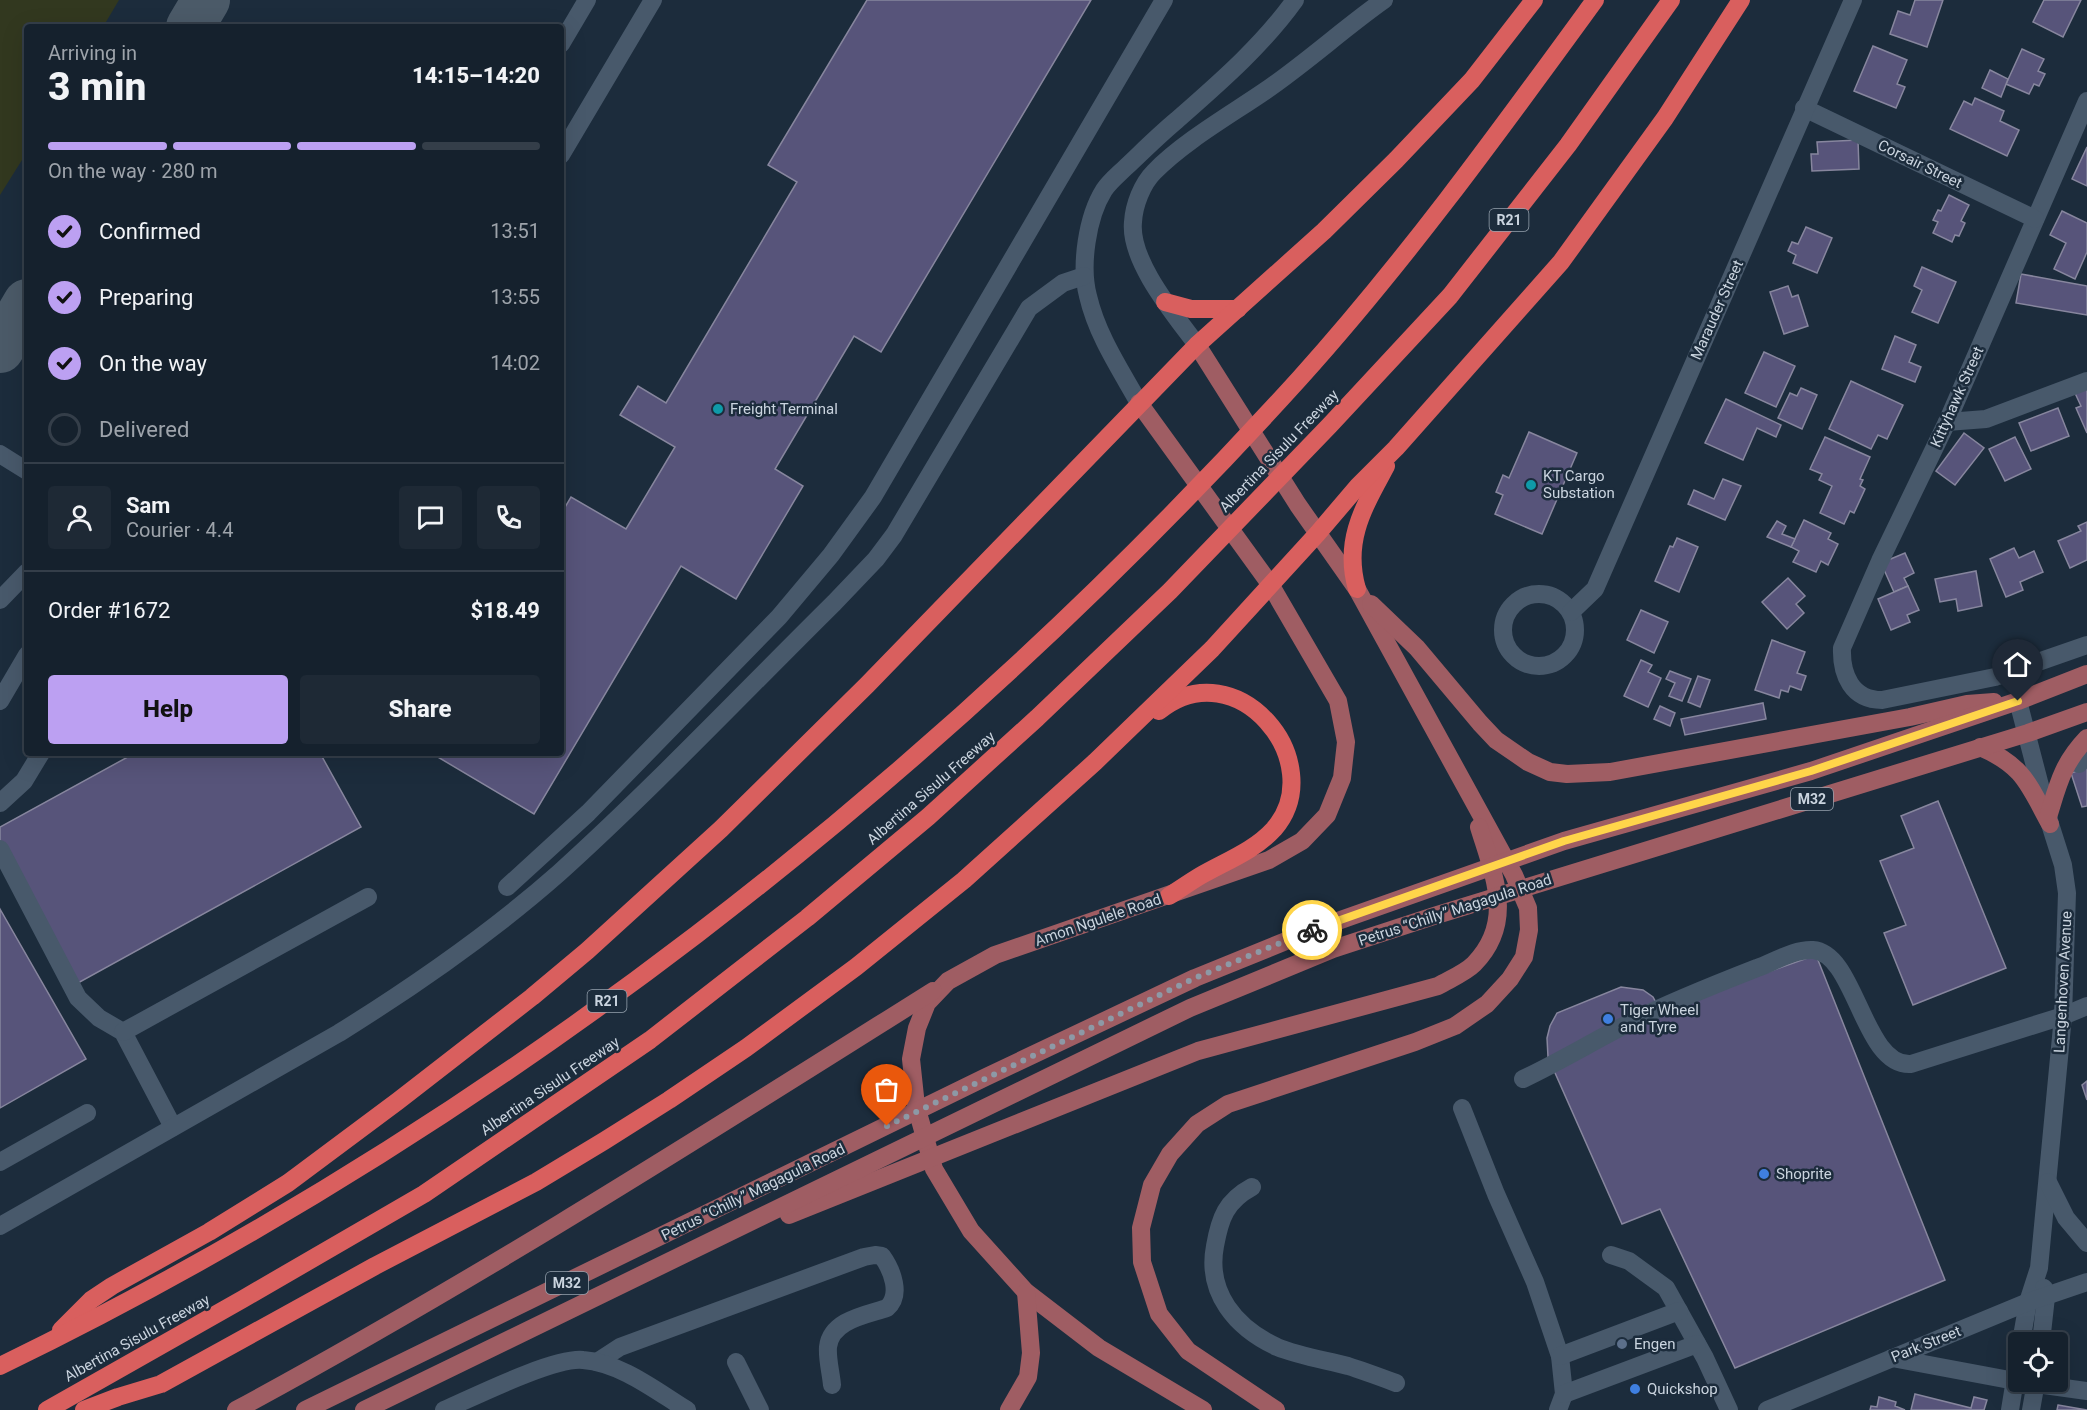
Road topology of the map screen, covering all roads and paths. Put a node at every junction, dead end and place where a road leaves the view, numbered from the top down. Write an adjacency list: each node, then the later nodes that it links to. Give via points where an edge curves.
1 (587, 0): 11 (street)
2 (653, 0): 14 (street)
3 (1164, 0): 47 (street, via 873,497 831,555 779,618 561,840)
4 (1295, 0): 16 (street, via 1239,65 1149,144 1104,190 1090,230)
5 (1384, 0): 17 (street, via 1267,90 1191,142 1147,180 1132,223 1149,277)
6 (1534, 0): 18 (highway, via 1472,80 1396,160)
7 (1595, 0): 73 (highway, R21, via 1410,249 1301,377 1146,540 1012,670 915,755 776,872 624,988 479,1090 346,1177 187,1271)
8 (1671, 0): 88 (highway, Albertina Sisulu Freeway / R21, via 1568,145 1450,296 1170,591 928,817 807,918 650,1040 424,1194)
9 (1741, 0): 23 (highway, via 1665,118 1562,262)
10 (1853, 0): 13 (street, Marauder Street)
11 (564, 40)
12 (2087, 101): 15 (street, Kittyhawk Street)
13 (1804, 108): 15 (street, Corsair Street); 31 (street, Marauder Street, via 1595,589)
14 (564, 150)
15 (2035, 219): 22 (street, Kittyhawk Street)
16 (1084, 276): 21 (street, via 1103,339); 57 (street, via 1063,283 1029,308 876,559 558,874 394,999)
17 (1165, 302): 18 (highway, via 1191,309); 19 (street)
18 (1238, 309): 19 (highway)
19 (1197, 345): 21 (highway); 26 (main road)
20 (2087, 381): 22 (street, via 1986,419)
21 (1139, 403): 28 (main road, Amon Ngulele Road); 73 (highway, via 859,693 721,829 587,951 288,1183 91,1300)
22 (1947, 422): 32 (street, Kittyhawk Street, via 1842,648 1844,671 1856,692 1863,698 1882,700 1974,682)
23 (1396, 448): 26 (highway); 29 (highway, via 1365,504 1353,539 1351,570)
24 (0, 454): 25 (street)
25 (24, 469)
26 (1318, 533): 28 (highway); 29 (main road)
27 (24, 575): 30 (street)
28 (1270, 584): 42 (highway, via 1212,649); 48 (main road, Amon Ngulele Road, via 1338,701 1346,742 1342,778 1327,815 1302,841 1269,860)
29 (1357, 589): 36 (main road, via 1417,648 1496,740 1550,772 1610,772 1966,704); 43 (main road)
30 (0, 600)
31 (1571, 612): 31 (street, via 1576,628 1572,645 1561,659 1545,666 1528,664 1513,655 1504,640 1504,623 1511,607 1525,597 1542,594 1559,599)
32 (2087, 645)
33 (24, 660): 35 (street)
34 (2087, 674): 36 (main road, Petrus “Chilly” Magagula Road / M32)
35 (0, 700)
36 (2017, 701): 38 (street, Langenhoven Avenue); 91 (main road, Petrus “Chilly” Magagula Road / M32, via 1811,771 1564,841 1318,928 1195,978)
37 (2087, 712): 38 (main road, Petrus “Chilly” Magagula Road / M32)
38 (2028, 733): 40 (main road, Petrus “Chilly” Magagula Road / M32); 45 (street, Langenhoven Avenue)
39 (2087, 738): 45 (main road, via 2073,752 2061,775)
40 (1980, 747): 45 (main road, via 1999,755 2020,772); 60 (main road, Petrus “Chilly” Magagula Road / M32, via 1333,949 1190,1008 996,1102)
41 (39, 756): 44 (street, via 24,781)
42 (1095, 762): 48 (highway, via 1167,704 1193,692 1222,693 1237,699 1277,733 1286,750 1291,789 1275,828 1239,856); 89 (highway, via 964,880 865,960 669,1100 536,1182 161,1384)
43 (1467, 788): 60 (main road, via 1495,879 1499,911 1493,940 1473,965 1438,986 1198,1051 1002,1129); 98 (main road, via 1528,908 1524,957 1510,979 1487,1004 1455,1026 1228,1104 1197,1124 1170,1154 1152,1185 1141,1228 1142,1262 1159,1314 1188,1351)
44 (0, 803)
45 (2049, 821): 52 (street, Langenhoven Avenue, via 2067,893)
46 (0, 849): 53 (street, via 78,998 99,1018)
47 (507, 887)
48 (1169, 896): 50 (main road, Amon Ngulele Road, via 994,955)
49 (368, 897): 53 (street)
50 (948, 981): 67 (main road, Amon Ngulele Road, via 927,1003 917,1028 911,1059 916,1106 934,1169 971,1231); 90 (main road, via 428,1303)
51 (2087, 1006): 52 (street)
52 (2063, 1016): 54 (street, via 1903,1064 1879,1043 1832,958 1824,952 1803,950 1634,1020); 59 (street, Langenhoven Avenue)
53 (123, 1032): 57 (street)
54 (1523, 1079)
55 (1462, 1108): 75 (street, via 1535,1282)
56 (87, 1113): 58 (street)
57 (173, 1127): 62 (street)
58 (0, 1162)
59 (2048, 1182): 63 (street, via 2066,1218); 65 (street, Langenhoven Avenue)
60 (837, 1187): 92 (main road, Petrus “Chilly” Magagula Road / M32, via 659,1267)
61 (1252, 1187): 81 (street, via 1230,1203 1215,1241 1214,1276 1229,1311 1257,1336 1278,1347)
62 (0, 1226)
63 (2087, 1243)
64 (1611, 1254): 70 (street, via 1629,1261 1666,1288)
65 (2039, 1269): 68 (street, Langenhoven Avenue); 69 (street, Langenhoven Avenue)
66 (2087, 1282): 68 (street, Park Street)
67 (1026, 1292): 96 (main road, via 1031,1353 1028,1377); 97 (main road, Amon Ngulele Road, via 1099,1348)
68 (2046, 1297): 69 (street, Park Street); 72 (street, Langenhoven Avenue)
69 (2028, 1302): 71 (street, Langenhoven Avenue); 76 (street, Park Street)
70 (1679, 1311): 74 (street); 75 (street)
71 (2023, 1332)
72 (2042, 1332)
73 (52, 1341): 79 (highway, R21)
74 (1697, 1344): 87 (street); 99 (street)
75 (1560, 1356): 87 (street)
76 (1892, 1358): 80 (street); 100 (street, Park Street)
77 (597, 1362): 82 (street, via 620,1347 864,1257 882,1256 894,1281 892,1304 836,1329 828,1346); 93 (street, via 561,1362); 94 (street, via 620,1370)
78 (736, 1362): 95 (street)
79 (0, 1366)
80 (2008, 1380)
81 (1396, 1383)
82 (832, 1385)
83 (2068, 1388): 84 (street)
84 (2087, 1391)
85 (2013, 1392): 101 (street)
86 (2034, 1392): 102 (street)
87 (1561, 1402)
88 (47, 1410)
89 (84, 1410)
90 (236, 1410)
91 (305, 1410)
92 (364, 1410)
93 (444, 1410)
94 (687, 1410)
95 (760, 1410)
96 (1009, 1410)
97 (1203, 1410)
98 (1276, 1410)
99 (1729, 1410)
100 (1767, 1410)
101 (2010, 1410)
102 (2031, 1410)

